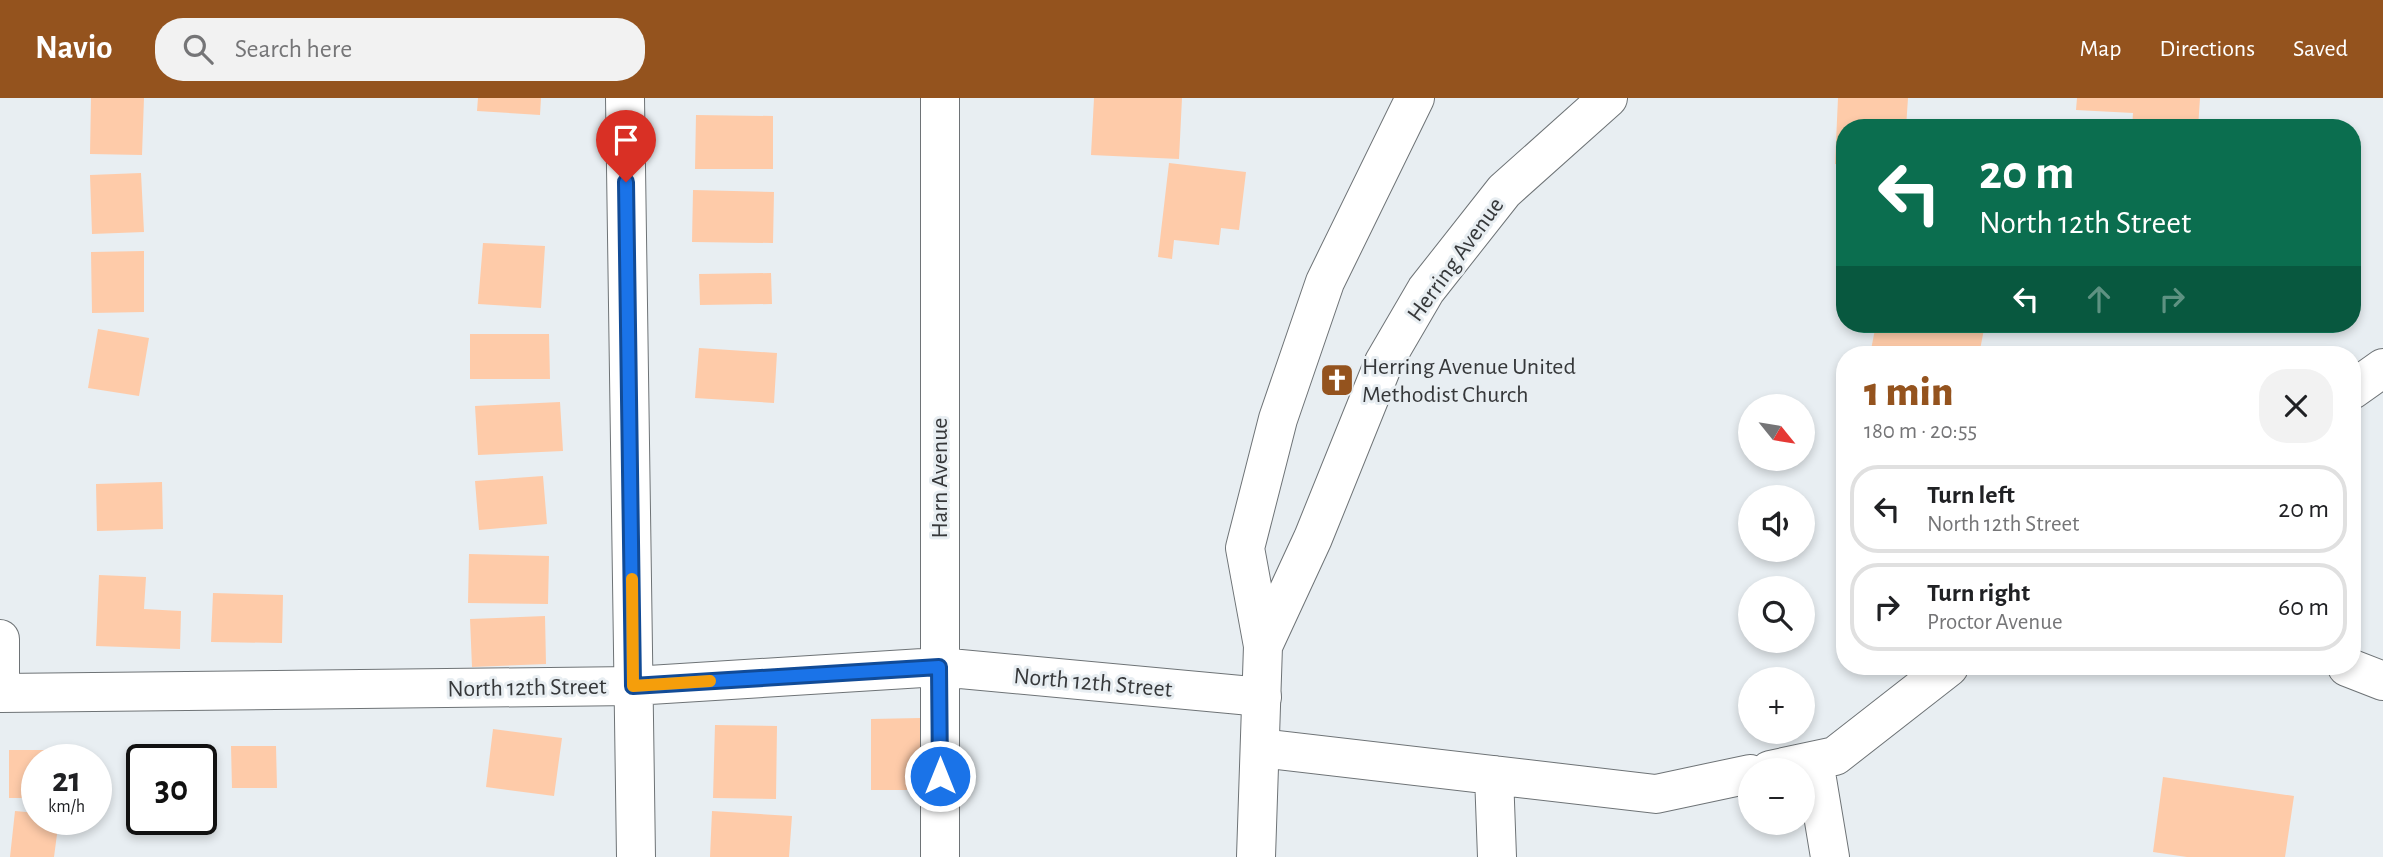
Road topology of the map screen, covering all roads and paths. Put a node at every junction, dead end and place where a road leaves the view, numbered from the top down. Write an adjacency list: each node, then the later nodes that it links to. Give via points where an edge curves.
1 (625, 98): 13 (street)
2 (940, 98): 9 (street, Harn Avenue)
3 (1415, 98): 8 (street, Herring Avenue, via 1325,282 1278,419 1245,548)
4 (1608, 98): 8 (street, Herring Avenue, via 1504,191 1426,290 1384,362 1313,538)
5 (2383, 368): 6 (street)
6 (2361, 384)
7 (0, 639): 14 (street)
8 (1263, 646): 15 (street, Herring Avenue)
9 (939, 667): 13 (street, North 12th Street); 15 (street, North 12th Street); 22 (street, Harn Avenue)
10 (2361, 672): 12 (street)
11 (1939, 675): 17 (street, via 1835,756)
12 (2383, 681)
13 (633, 686): 14 (street, North 12th Street); 21 (street)
14 (0, 693)
15 (1262, 697): 16 (street, Herring Avenue)
16 (1260, 748): 19 (street); 23 (street, Herring Avenue)
17 (1815, 761)
18 (1815, 767): 25 (street)
19 (1494, 775): 20 (street, via 1656,794); 24 (street)
20 (1738, 777)
21 (636, 857)
22 (940, 857)
23 (1256, 857)
24 (1497, 857)
25 (1830, 857)

